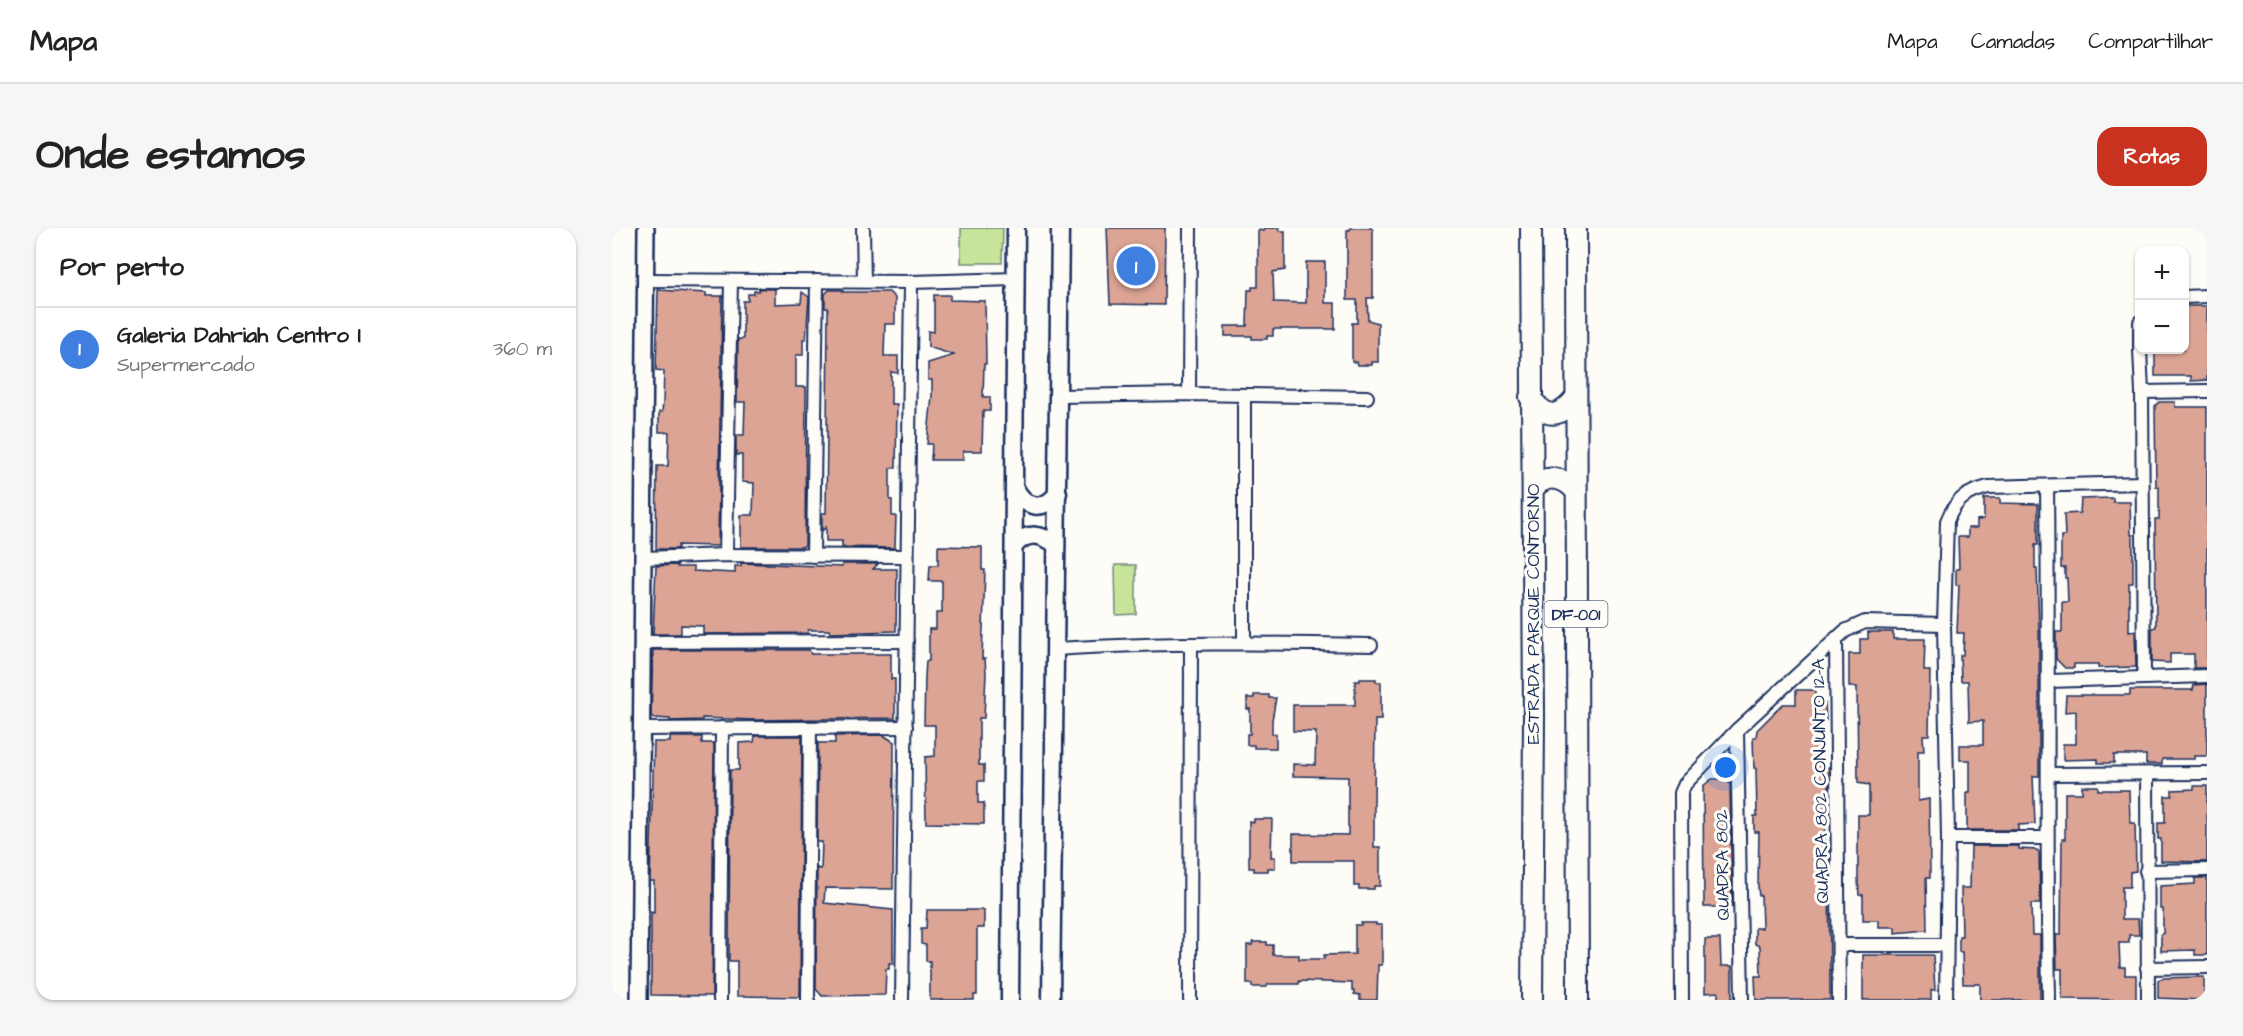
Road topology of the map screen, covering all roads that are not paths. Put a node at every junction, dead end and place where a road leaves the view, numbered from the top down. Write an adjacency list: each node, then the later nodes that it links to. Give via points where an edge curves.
1 (646, 228): 9 (street)
2 (863, 228): 12 (street)
3 (1016, 228): 8 (main road)
4 (1060, 228): 21 (main road)
5 (1190, 228): 19 (street)
6 (1531, 228): 23 (highway, ESTRADA PARQUE CONTORNO / DF-001)
7 (1576, 228): 24 (highway, DF-001)
8 (1016, 279): 13 (street); 27 (main road)
9 (645, 280): 10 (street); 36 (street)
10 (730, 281): 11 (street); 33 (street)
11 (817, 281): 12 (street); 34 (street)
12 (864, 282): 13 (street)
13 (911, 282): 35 (street)
14 (2207, 296): 15 (street)
15 (2189, 297)
16 (2140, 354): 18 (street)
17 (2207, 391): 18 (street)
18 (2142, 392): 25 (street)
19 (1189, 394): 20 (street); 21 (street)
20 (1244, 395): 22 (street); 41 (street)
21 (1059, 396): 30 (main road)
22 (1367, 397)
23 (1530, 397): 24 (highway, via 1550,414 1561,412); 28 (highway, ESTRADA PARQUE CONTORNO / DF-001)
24 (1575, 399): 29 (highway, DF-001)
25 (2142, 483): 26 (street); 46 (street)
26 (2047, 486): 37 (street, via 1988,487 1968,493 1951,511 1947,521); 47 (street)
27 (1015, 488): 30 (main road, via 1021,499 1031,505 1050,503); 31 (main road)
28 (1533, 489): 29 (highway, via 1549,478 1563,481); 71 (highway, ESTRADA PARQUE CONTORNO / DF-001)
29 (1575, 490): 72 (highway, DF-001)
30 (1058, 493): 32 (main road)
31 (1015, 545): 32 (main road, via 1028,536 1047,538); 68 (main road)
32 (1056, 545): 44 (main road)
33 (726, 555): 34 (street); 36 (street)
34 (813, 556): 35 (street)
35 (907, 556): 39 (street)
36 (644, 558): 40 (street)
37 (1944, 624): 38 (street, via 1865,622); 56 (street)
38 (1836, 638): 52 (street, QUADRA 802 CONJUNTO 12-A); 60 (street, QUADRA 802 CONJUNTO 12-A)
39 (907, 641): 40 (street); 48 (street)
40 (642, 642): 51 (street)
41 (1244, 643): 42 (street); 43 (street)
42 (1191, 645): 44 (street); 70 (street)
43 (1371, 645)
44 (1057, 649): 69 (main road)
45 (2207, 676): 46 (street)
46 (2144, 677): 47 (street)
47 (2049, 681): 54 (street)
48 (906, 727): 50 (street); 67 (street)
49 (722, 728): 50 (street); 51 (street); 65 (street)
50 (810, 728): 66 (street)
51 (641, 729): 64 (street)
52 (1737, 730): 73 (street, QUADRA 802 CONJUNTO 12-A, via 1685,784 1681,794); 74 (street, QUADRA 802)
53 (2207, 773): 55 (street)
54 (2048, 774): 55 (street); 57 (street)
55 (2147, 774): 59 (street)
56 (1948, 838): 57 (street); 61 (street)
57 (2046, 838): 77 (street)
58 (2207, 870): 59 (street)
59 (2146, 871): 63 (street)
60 (1839, 945): 61 (street); 75 (street, QUADRA 802 CONJUNTO 12-A)
61 (1946, 945): 76 (street)
62 (2207, 967): 63 (street)
63 (2147, 968): 78 (street)
64 (639, 1000)
65 (720, 1000)
66 (808, 1000)
67 (902, 1000)
68 (1010, 1000)
69 (1051, 1000)
70 (1190, 1000)
71 (1532, 1000)
72 (1578, 1000)
73 (1682, 1000)
74 (1742, 1000)
75 (1839, 1000)
76 (1946, 1000)
77 (2049, 1000)
78 (2148, 1000)

